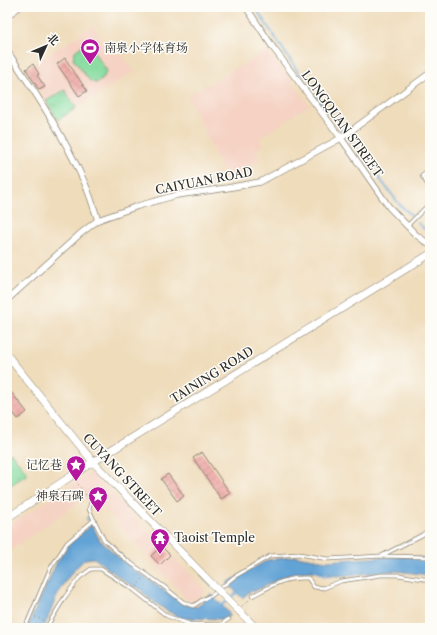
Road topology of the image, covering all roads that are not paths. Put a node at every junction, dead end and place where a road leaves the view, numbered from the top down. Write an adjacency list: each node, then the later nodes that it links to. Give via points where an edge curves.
1 (19, 7): 3 (street)
2 (246, 7): 6 (street, LONGQUAN STREET)
3 (7, 16)
4 (7, 51): 12 (street, via 30,83 75,161)
5 (430, 73): 6 (street, CAIYUAN ROAD)
6 (341, 138): 12 (street, CAIYUAN ROAD, via 260,182 177,195); 13 (street, LONGQUAN STREET, via 389,207)
7 (430, 170): 8 (lane, via 422,176)
8 (430, 188)
9 (430, 203): 10 (lane)
10 (426, 207): 11 (lane); 13 (lane)
11 (430, 210)
12 (98, 220): 16 (street, CAIYUAN ROAD)
13 (407, 226): 14 (street, LONGQUAN STREET)
14 (430, 245)
15 (430, 254): 18 (street, TAINING ROAD)
16 (7, 300)
17 (7, 355): 18 (street, CUYANG STREET)
18 (93, 462): 20 (street, TAINING ROAD); 30 (street, CUYANG STREET, bridge)
19 (91, 502): 21 (lane, via 89,510)
20 (7, 518)
21 (94, 520): 23 (lane, via 104,540 124,559 183,602 193,606 270,556 299,554 328,559); 28 (lane, via 67,543 50,569)
22 (430, 529): 23 (lane)
23 (381, 556): 24 (lane)
24 (430, 557)
25 (430, 580): 26 (lane, via 381,575 341,581 324,588 314,587 308,578 294,578 283,580)
26 (252, 596)
27 (230, 619): 29 (lane, via 220,625 189,624 167,616 134,590 101,569 91,569 79,578 64,597)
28 (25, 628)
29 (46, 628)
30 (256, 628)

